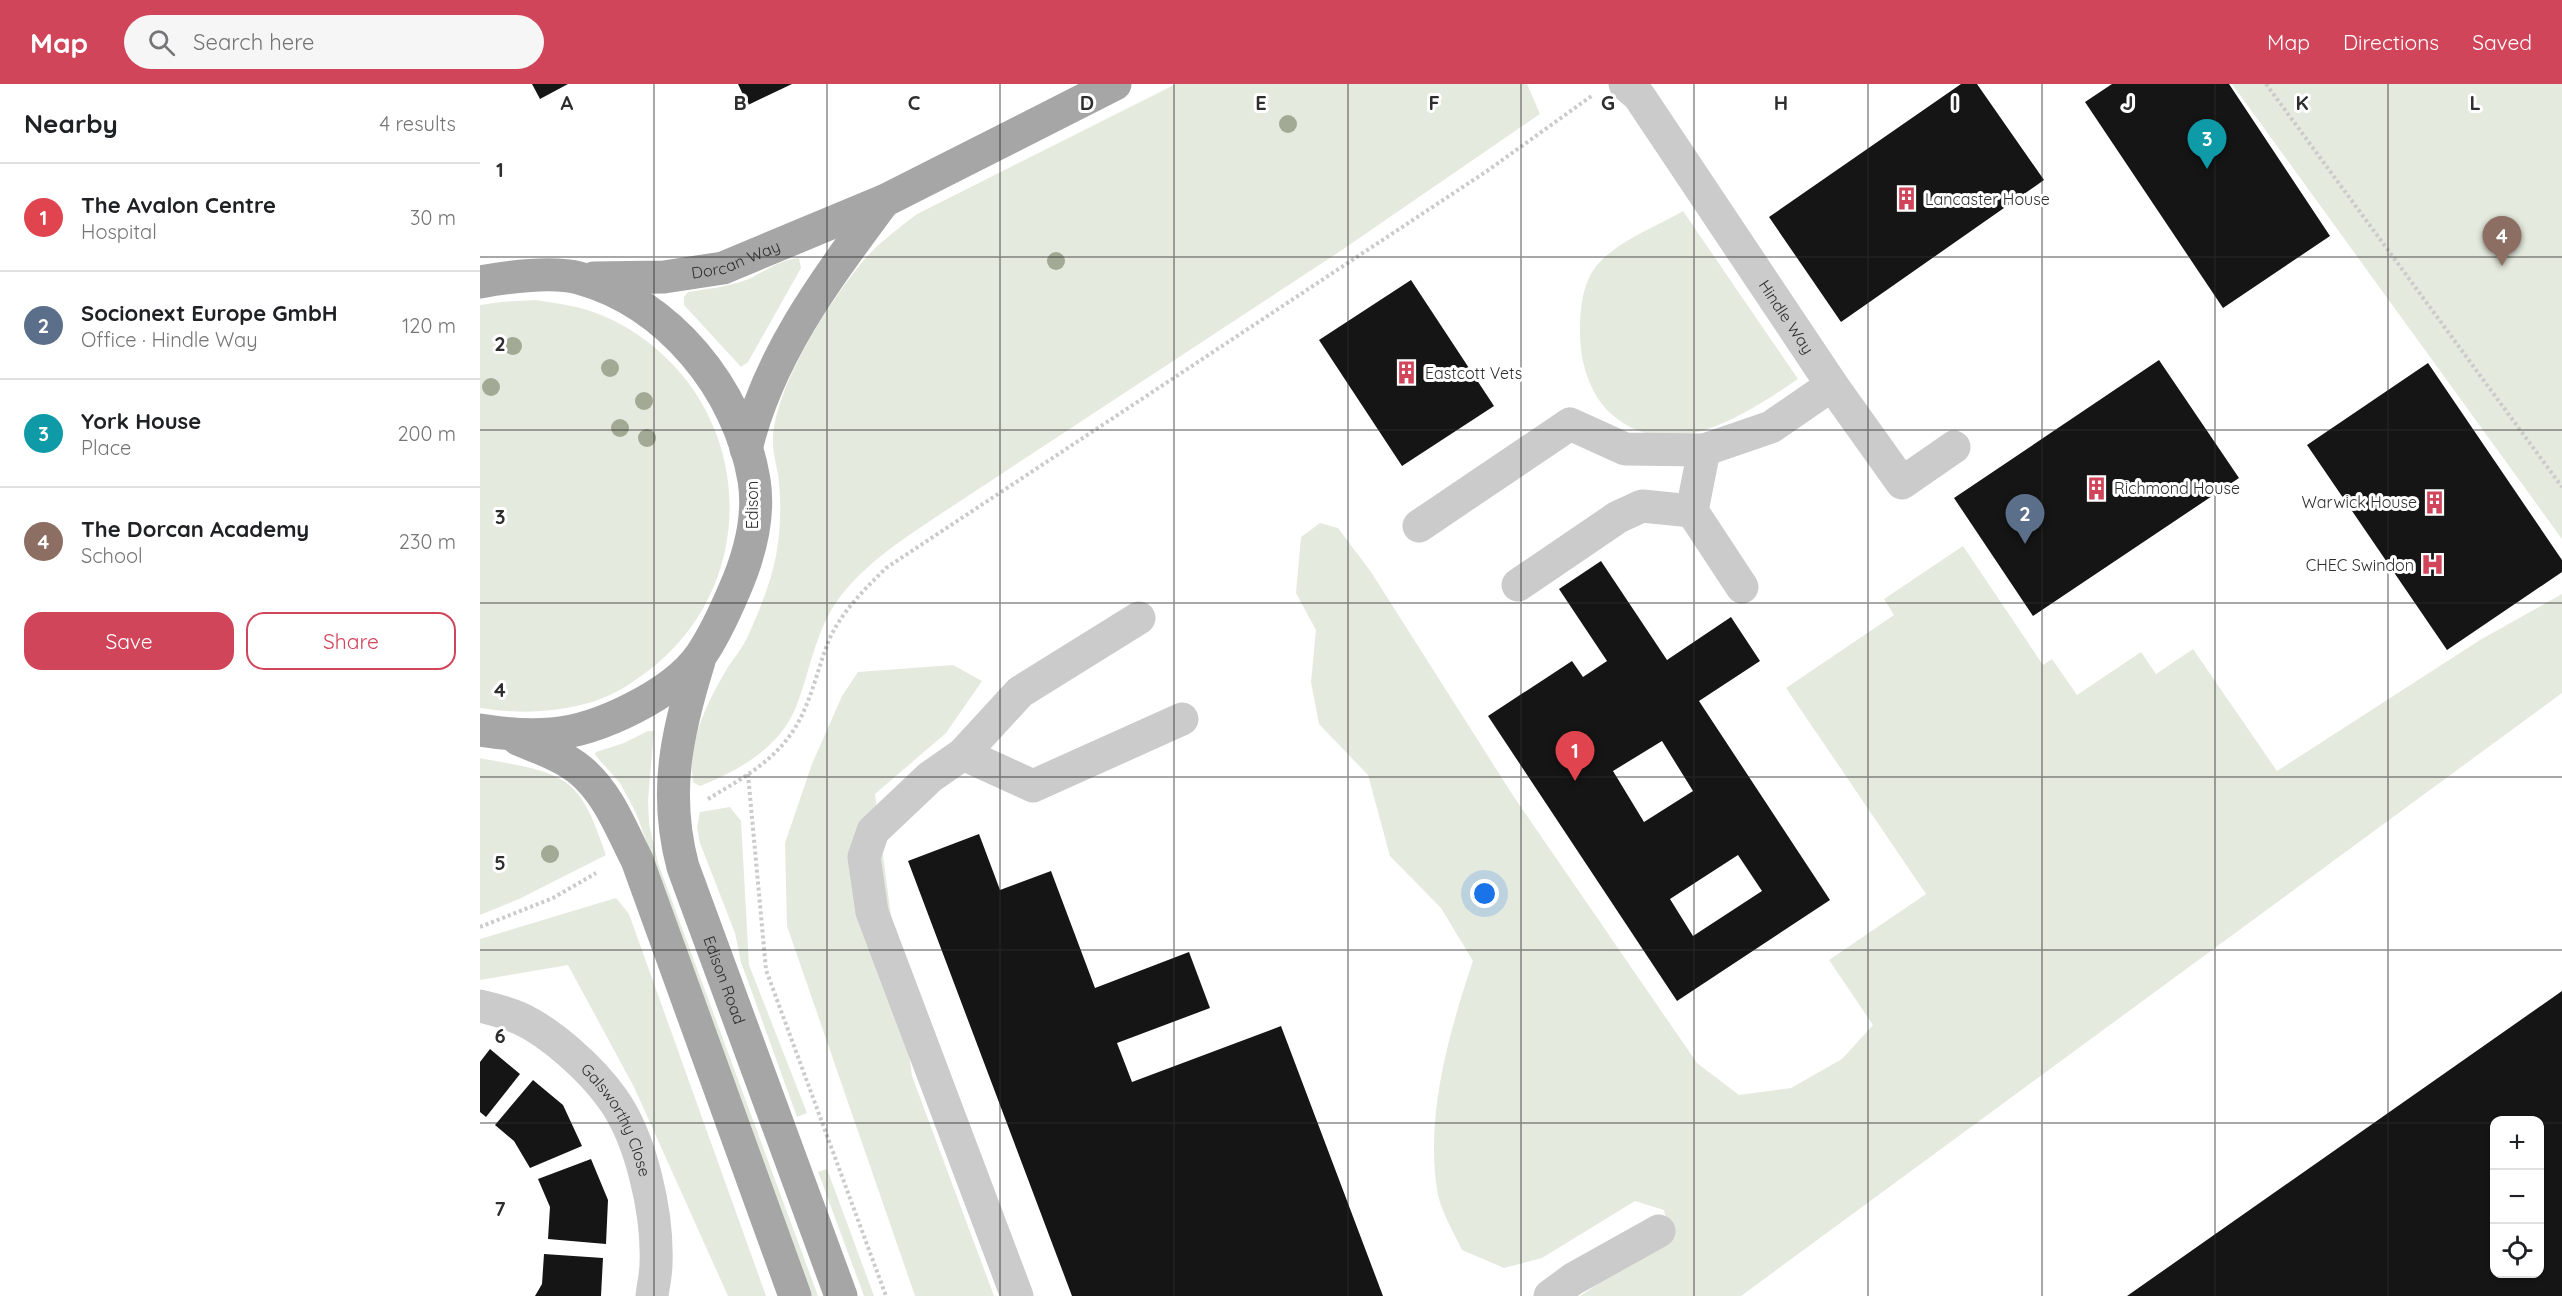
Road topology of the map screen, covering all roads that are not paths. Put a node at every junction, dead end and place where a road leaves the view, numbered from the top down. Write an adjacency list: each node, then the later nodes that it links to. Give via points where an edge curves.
1 (1115, 84): 3 (main road, Dorcan Way)
2 (1625, 89): 7 (street, Hindle Way)
3 (885, 200): 5 (main road, Dorcan Way, via 723,268 664,277); 9 (main road, Dorcan Way, via 803,315 755,411)
4 (480, 264): 6 (street)
5 (577, 278): 6 (main road, Edison); 9 (main road, Edison, via 626,296 656,315 687,345 728,406)
6 (495, 279)
7 (1832, 385): 8 (street, Hindle Way, via 1902,483); 10 (street, via 1771,427)
8 (1954, 447)
9 (746, 448): 16 (main road, Edison, via 754,481 752,536 734,592)
10 (1704, 450): 11 (street); 12 (street, via 1625,448 1570,424)
11 (1692, 511): 13 (street, via 1642,506 1618,517); 14 (street)
12 (1419, 526)
13 (1518, 585)
14 (1742, 587)
15 (1139, 618): 19 (street, via 1020,692)
16 (701, 656): 18 (main road, Edison, via 671,686 639,706 579,729 553,734); 24 (main road, Edison Road, via 682,716 674,763 675,838 682,867)
17 (1182, 719): 19 (street, via 1033,786)
18 (493, 732): 23 (main road, via 560,757 580,770 611,809 637,860)
19 (963, 754): 25 (street, via 930,777 873,831 864,857 872,912)
20 (480, 1006): 22 (street, Galsworthy Close, via 519,1018 548,1035 613,1099 633,1137 654,1220 656,1265)
21 (1659, 1231): 26 (street)
22 (652, 1296)
23 (795, 1296)
24 (841, 1296)
25 (1017, 1296)
26 (1550, 1296)

